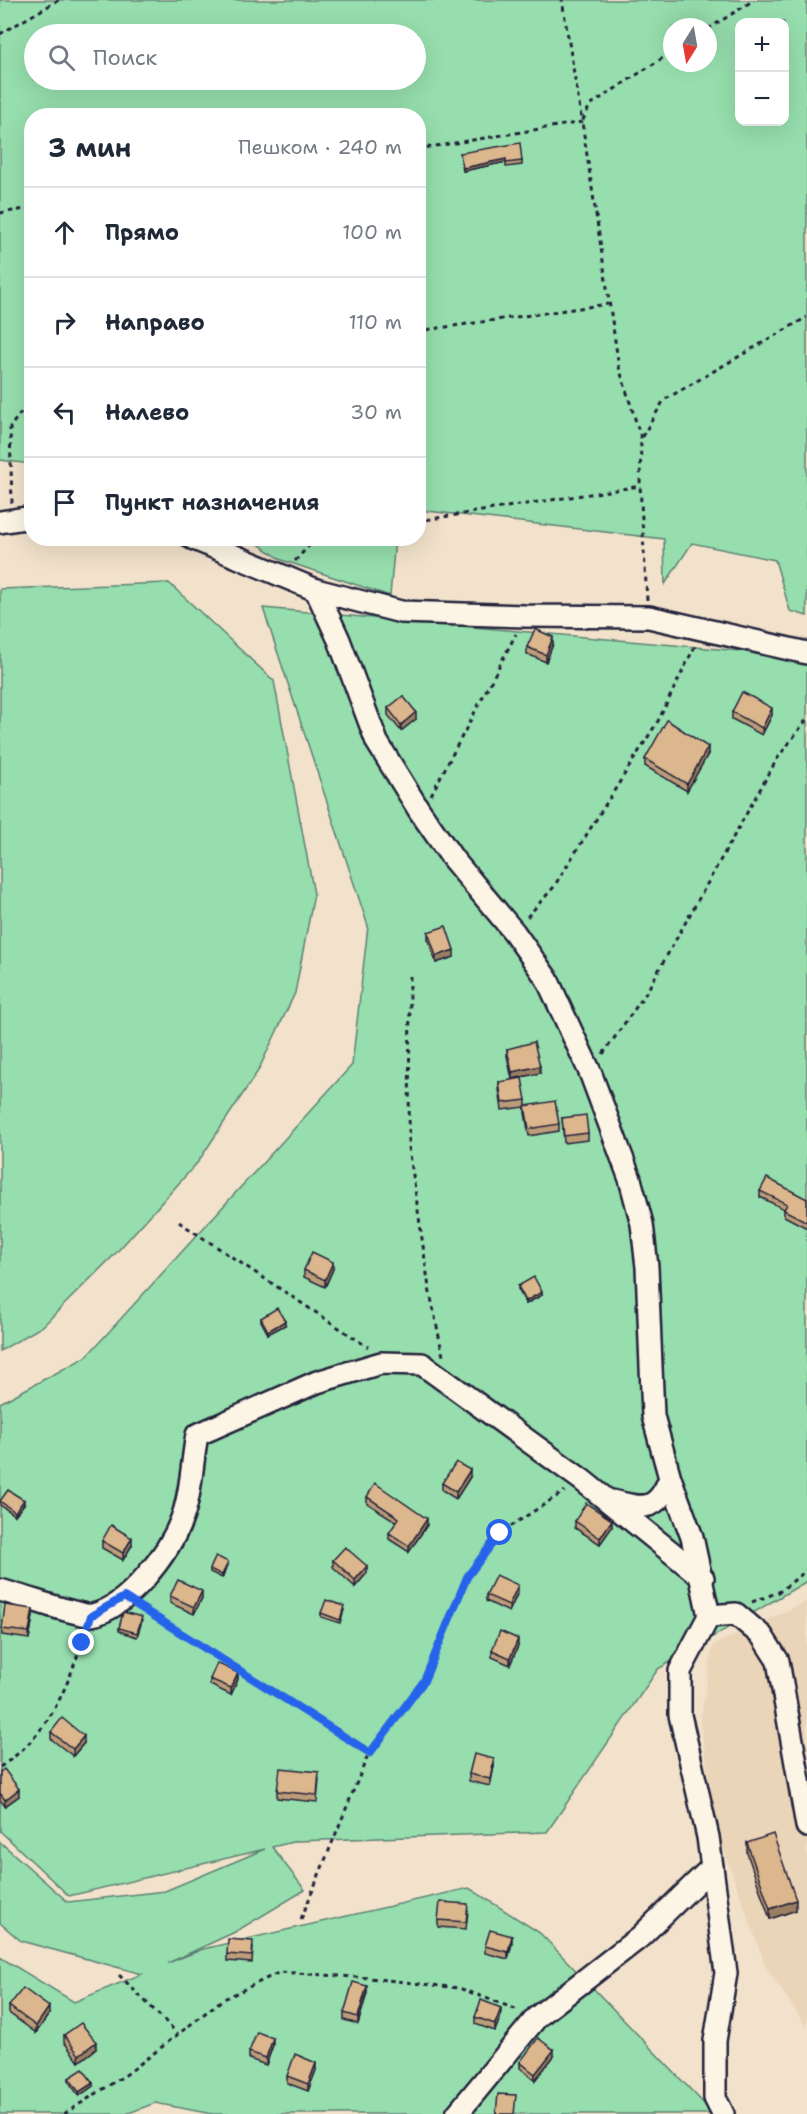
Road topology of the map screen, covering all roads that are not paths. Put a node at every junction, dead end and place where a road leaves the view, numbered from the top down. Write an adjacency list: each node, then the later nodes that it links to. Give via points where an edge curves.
1 (211, 546): 2 (street)
2 (316, 590): 3 (street, via 401,612 649,617); 4 (street, via 377,742 453,859 514,932 547,979 590,1072 630,1179 642,1224 653,1416)
3 (807, 653)
4 (670, 1478): 5 (street, via 662,1498 650,1505 635,1507); 6 (street)
5 (607, 1500): 6 (street); 7 (street, via 422,1364 381,1363 317,1383 197,1435 182,1519 167,1548 124,1597 91,1616)
6 (703, 1578): 8 (street)
7 (0, 1590)
8 (710, 1616): 9 (street, via 736,1614 762,1636 778,1661); 10 (street, via 680,1671 680,1715)
9 (807, 1826)
10 (712, 1867): 11 (street, via 640,1937 537,2017); 12 (street, via 726,1973 715,2041 715,2098)
11 (457, 2114)
12 (723, 2114)

